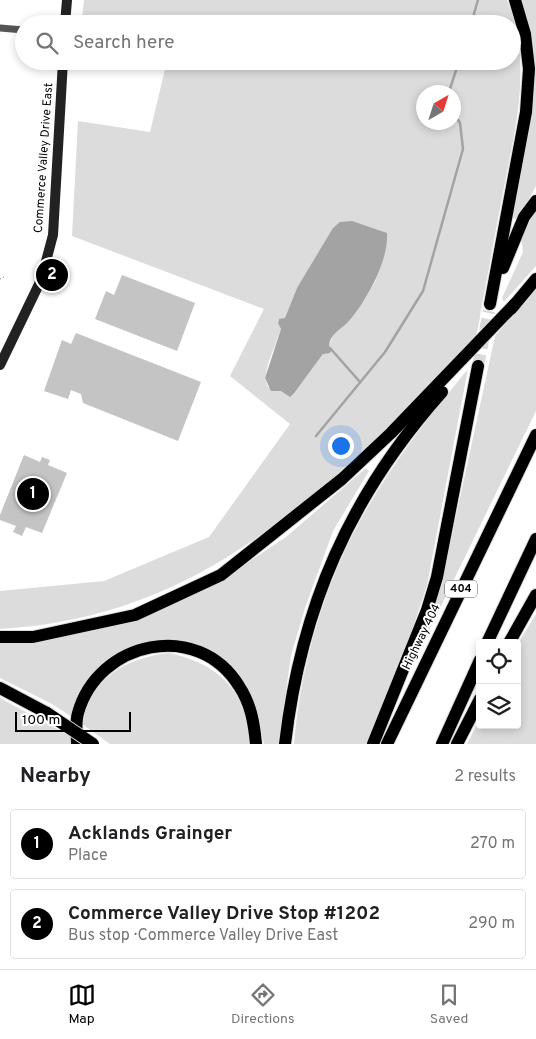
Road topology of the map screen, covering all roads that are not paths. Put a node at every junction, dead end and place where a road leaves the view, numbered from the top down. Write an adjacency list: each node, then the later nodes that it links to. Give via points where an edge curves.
1 (66, 0): 3 (street)
2 (515, 0): 4 (highway)
3 (65, 15)
4 (519, 15)
5 (521, 20): 9 (highway, via 529,69 526,112 490,307 507,255 524,217)
6 (0, 28): 7 (street)
7 (15, 29)
8 (62, 70): 12 (street, Commerce Valley Drive East, via 53,235 41,280)
9 (536, 201)
10 (536, 279): 11 (highway)
11 (515, 304): 17 (highway, via 391,433 342,479 221,575 135,615 33,637); 26 (highway, via 401,442 361,502 320,590 302,646)
12 (0, 365)
13 (478, 366): 27 (highway, via 445,543 432,593)
14 (536, 435): 28 (highway, Highway 404 / 404)
15 (536, 538): 18 (highway)
16 (536, 595): 19 (highway)
17 (0, 638)
18 (490, 639)
19 (511, 639)
20 (476, 669): 29 (highway)
21 (0, 688): 24 (highway, bridge, via 47,713)
22 (476, 707): 30 (highway)
23 (77, 744): 25 (highway, via 77,715 96,678 128,653 168,645 206,655 234,680 252,715)
24 (93, 744)
25 (256, 744)
26 (286, 744)
27 (373, 744)
28 (387, 744)
29 (442, 744)
30 (457, 744)

